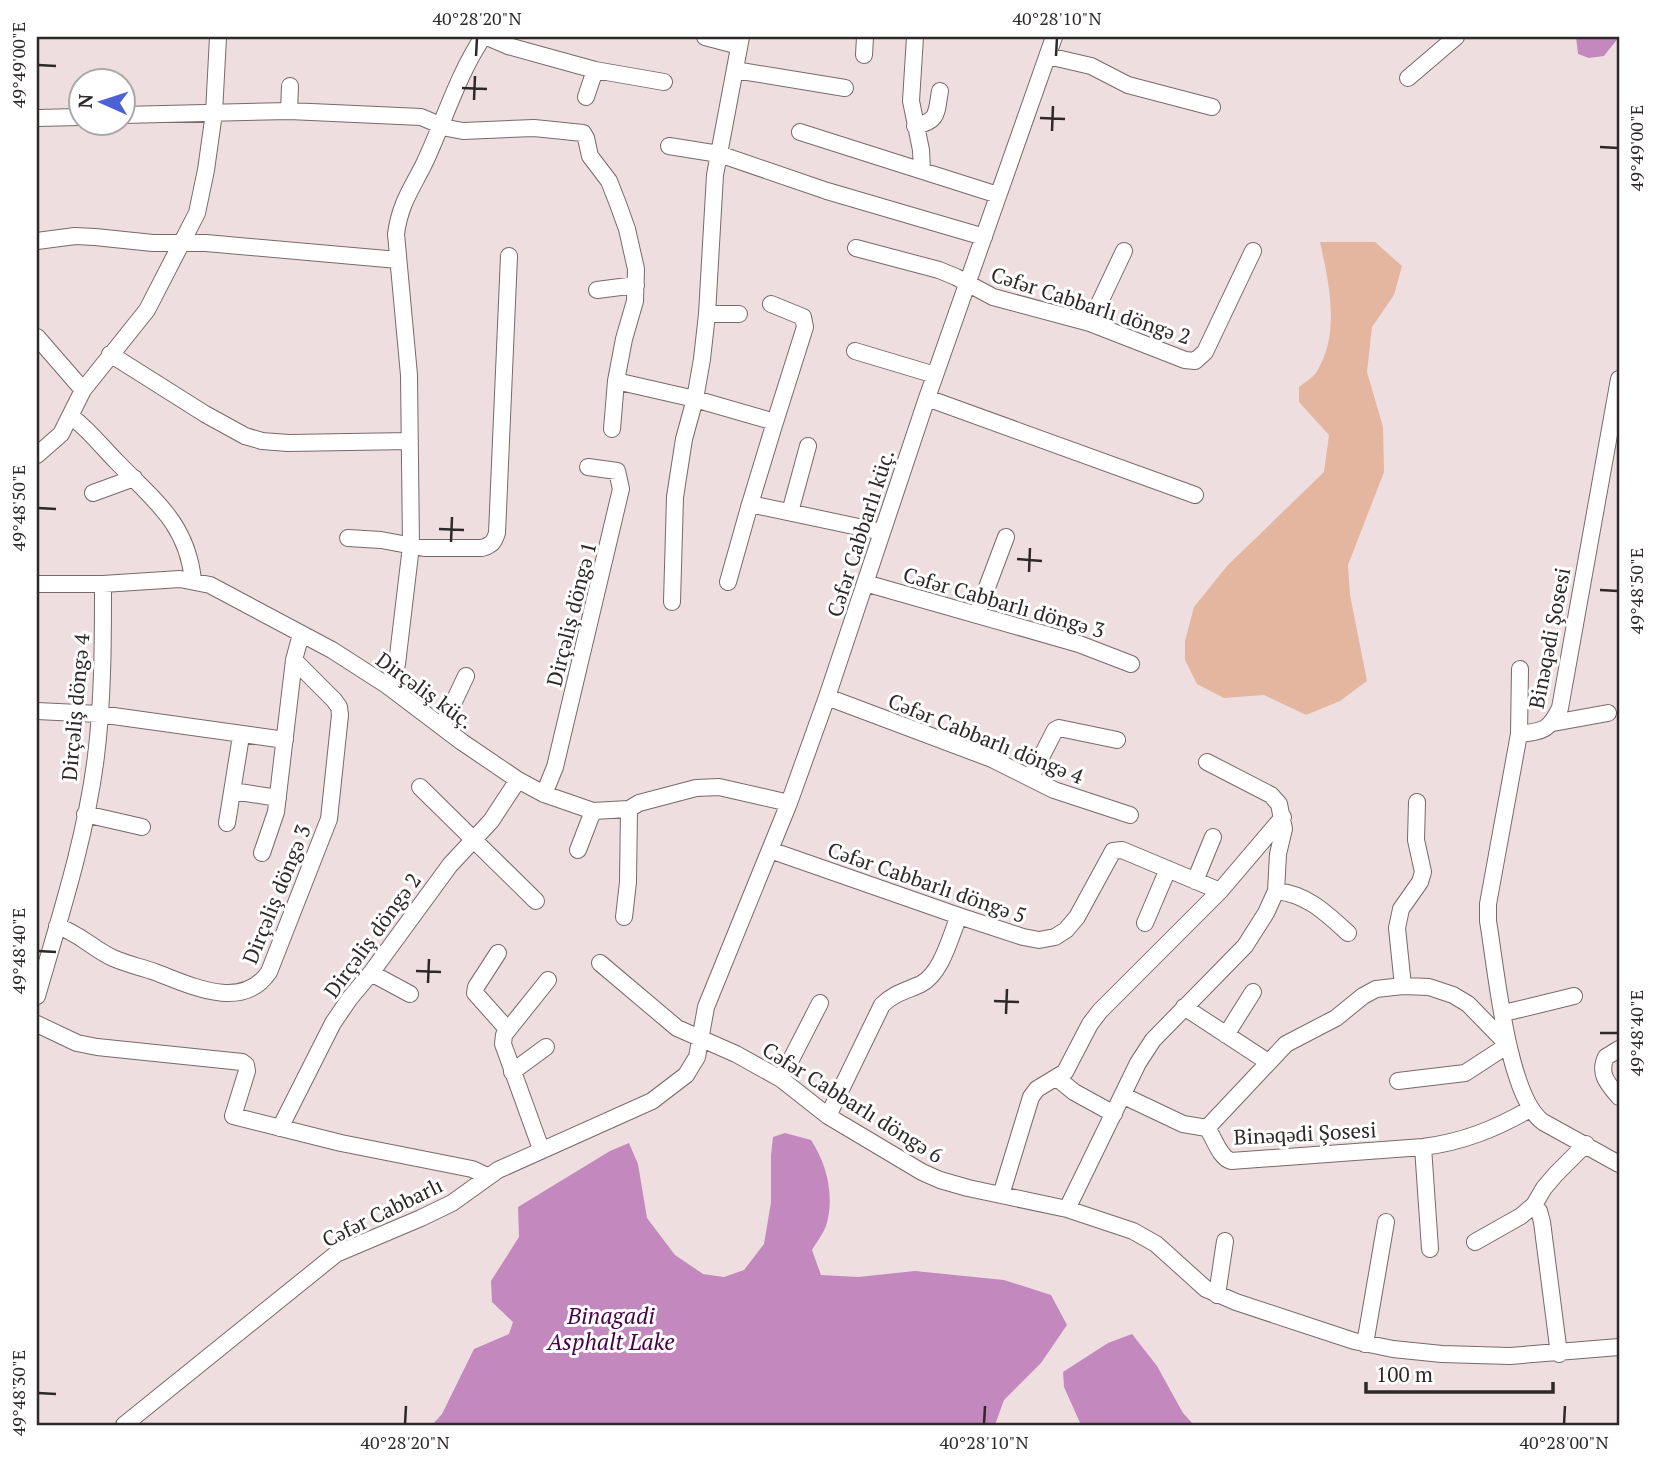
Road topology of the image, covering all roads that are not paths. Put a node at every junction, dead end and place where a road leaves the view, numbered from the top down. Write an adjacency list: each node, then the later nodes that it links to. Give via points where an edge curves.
1 (218, 37): 21 (street)
2 (485, 37): 11 (street); 25 (street)
3 (705, 37): 8 (street)
4 (865, 37): 9 (street)
5 (915, 37): 26 (street, via 911,101)
6 (1054, 37): 10 (street, Cəfər Cabbarlı küç.)
7 (1456, 37): 13 (street)
8 (740, 41): 12 (street)
9 (864, 55)
10 (1048, 55): 19 (street, via 1091,66 1128,85); 31 (street, Cəfər Cabbarlı küç.)
11 (595, 70): 14 (street); 18 (street)
12 (735, 70): 16 (street); 29 (street)
13 (1408, 78)
14 (664, 82)
15 (290, 86): 20 (street)
16 (845, 88)
17 (940, 91): 26 (street, via 934,119)
18 (586, 97)
19 (1212, 107)
20 (289, 111): 21 (street); 25 (street, via 411,116)
21 (214, 113): 22 (street); 34 (street, via 202,194)
22 (136, 115)
23 (66, 117): 24 (street)
24 (37, 118)
25 (439, 124): 39 (street, via 399,213); 41 (street, via 463,131 534,128 583,133 627,229)
26 (915, 125): 30 (street)
27 (800, 132): 30 (street)
28 (669, 146): 29 (street)
29 (719, 154): 32 (street); 44 (street, via 712,200)
30 (922, 170): 31 (street)
31 (998, 195): 32 (street, Cəfər Cabbarlı küç.)
32 (984, 237): 40 (street, Cəfər Cabbarlı küç.)
33 (37, 241): 34 (street, via 75,236)
34 (182, 242): 39 (street); 49 (street, via 147,310)
35 (856, 248): 40 (street, Cəfər Cabbarlı döngə 2, via 939,270)
36 (1125, 251): 46 (street)
37 (1253, 251): 46 (street, Cəfər Cabbarlı döngə 2, via 1205,352 1195,361)
38 (509, 257): 71 (street, via 497,533 494,541 482,548)
39 (398, 260): 59 (street)
40 (967, 283): 46 (street, Cəfər Cabbarlı döngə 2, via 993,297); 50 (street, Cəfər Cabbarlı küç.)
41 (636, 285): 42 (street); 52 (street)
42 (597, 290)
43 (771, 304): 57 (street, via 803,317 805,327)
44 (707, 314): 45 (street); 55 (street)
45 (739, 314)
46 (1090, 323)
47 (37, 337): 53 (street)
48 (855, 351): 50 (street)
49 (110, 355): 53 (street); 59 (street, via 205,414 262,441)
50 (935, 375): 54 (street, Cəfər Cabbarlı küç.)
51 (1619, 379): 89 (street, Binəqədi Şosesi, via 1563,696)
52 (616, 381): 55 (street); 58 (street)
53 (83, 390): 56 (street)
54 (927, 398): 65 (street); 68 (street, Cəfər Cabbarlı küç.)
55 (695, 399): 57 (street); 77 (street, via 675,497)
56 (72, 417): 61 (street); 63 (street)
57 (775, 422): 66 (street)
58 (612, 429)
59 (410, 441): 71 (street)
60 (808, 446): 67 (street)
61 (37, 455)
62 (588, 467): 100 (street, Dirçəliş döngə 1, via 617,471 621,489 555,767)
63 (134, 478): 64 (street); 72 (street, via 178,528)
64 (93, 494)
65 (1195, 495)
66 (750, 503): 67 (street); 73 (street)
67 (790, 512): 68 (street)
68 (882, 531): 74 (street, Cəfər Cabbarlı küç.)
69 (1006, 537): 78 (street)
70 (348, 538): 71 (street)
71 (411, 546): 84 (street, via 397,664)
72 (193, 580): 76 (street, Dirçəliş küç.); 79 (street, Dirçəliş küç.)
73 (728, 582)
74 (865, 583): 78 (street, Cəfər Cabbarlı döngə 3); 85 (street, Cəfər Cabbarlı küç.)
75 (37, 584): 76 (street, Dirçəliş küç.)
76 (103, 584): 88 (street, Dirçəliş döngə 4)
77 (672, 602)
78 (976, 614): 81 (street, Cəfər Cabbarlı döngə 3, via 1079,643)
79 (301, 634): 80 (street); 84 (street, Dirçəliş küç.)
80 (294, 660): 93 (street); 124 (street, Dirçəliş döngə 3, via 339,707 334,780 329,819 261,984 219,994 201,989 115,959)
81 (1131, 664)
82 (1520, 669): 91 (street)
83 (466, 676): 90 (street)
84 (388, 686): 90 (street, Dirçəliş küç.)
85 (827, 697): 96 (street, Cəfər Cabbarlı döngə 4); 103 (street, Cəfər Cabbarlı küç.)
86 (37, 711): 88 (street)
87 (1608, 713): 89 (street)
88 (99, 714): 92 (street); 106 (street, Dirçəliş döngə 4)
89 (1553, 723): 91 (street, Binəqədi Şosesi, via 1545,730)
90 (442, 727): 97 (street, Dirçəliş küç.)
91 (1519, 734): 137 (street, Binəqədi Şosesi, via 1488,904)
92 (241, 736): 93 (street); 99 (street)
93 (285, 740): 101 (street)
94 (1117, 740): 96 (street, via 1059,728)
95 (1208, 762): 108 (street, via 1271,795)
96 (1031, 777): 107 (street, Cəfər Cabbarlı döngə 4, via 1054,790)
97 (518, 780): 100 (street, Dirçəliş küç.); 112 (street, Dirçəliş döngə 2)
98 (420, 787): 112 (street)
99 (233, 791): 101 (street); 109 (street)
100 (544, 794): 105 (street, Dirçəliş küç.)
101 (278, 798): 115 (street)
102 (1418, 802): 130 (street, via 1416,840 1423,872 1401,909 1397,928)
103 (789, 803): 104 (street, Dirçəliş küç., via 719,787 696,788); 114 (street, Cəfər Cabbarlı küç.)
104 (629, 809): 105 (street, Dirçəliş küç.); 121 (street)
105 (593, 811): 113 (street)
106 (85, 814): 110 (street); 124 (street, Dirçəliş döngə 4)
107 (1130, 815)
108 (1283, 817): 118 (street); 119 (street)
109 (227, 823)
110 (142, 827)
111 (1213, 837): 117 (street)
112 (473, 839): 120 (street); 128 (street, Dirçəliş döngə 2)
113 (578, 850)
114 (770, 850): 122 (street, Cəfər Cabbarlı döngə 5); 141 (street, Cəfər Cabbarlı küç., via 706,1007)
115 (262, 853)
116 (1168, 869): 117 (street, Cəfər Cabbarlı döngə 5); 122 (street, Cəfər Cabbarlı döngə 5, via 1122,850 1113,851 1077,917 1055,937 1023,937); 123 (street)
117 (1195, 881): 118 (street, Cəfər Cabbarlı döngə 5)
118 (1220, 891): 147 (street, via 1100,1011 1070,1066)
119 (1276, 891): 125 (street, via 1310,901); 136 (street, via 1245,946)
120 (536, 901)
121 (624, 916)
122 (959, 916): 154 (street, via 936,970 882,1005)
123 (1145, 923)
124 (57, 926): 133 (street, Dirçəliş döngə 4)
125 (1348, 933)
126 (498, 954): 139 (street, via 475,993)
127 (600, 963): 141 (street, Cəfər Cabbarlı döngə 6, via 666,1021)
128 (371, 973): 132 (street); 155 (street, Dirçəliş döngə 2, via 333,1023)
129 (548, 980): 139 (street)
130 (1403, 986): 142 (street, Binəqədi Şosesi, via 1429,987 1453,995); 145 (street, Binəqədi Şosesi, via 1376,989 1363,996 1336,1018 1286,1044)
131 (1253, 992): 140 (street)
132 (410, 994)
133 (37, 996)
134 (1574, 996): 137 (street)
135 (820, 1003): 148 (street)
136 (1184, 1007): 140 (street); 150 (street, via 1153,1040)
137 (1504, 1013): 142 (street, Binəqədi Şosesi)
138 (37, 1024): 155 (street, via 97,1047 242,1062 247,1071 233,1116)
139 (508, 1030): 146 (street, via 503,1044)
140 (1226, 1035): 145 (street)
141 (702, 1040): 148 (street, Cəfər Cabbarlı döngə 6); 159 (street, Cəfər Cabbarlı, via 686,1075 652,1101)
142 (1508, 1045): 149 (street, via 1465,1073); 152 (street, Binəqədi Şosesi)
143 (546, 1047): 146 (street)
144 (1619, 1049): 151 (street, via 1606,1057 1602,1071)
145 (1268, 1062): 156 (street, Binəqədi Şosesi)
146 (512, 1072): 159 (street)
147 (1056, 1078): 153 (street); 162 (street, via 1037,1088 1031,1097)
148 (780, 1079): 154 (street, Cəfər Cabbarlı döngə 6)
149 (1398, 1082)
150 (1124, 1096): 153 (street); 156 (street, Binəqədi Şosesi, via 1184,1124)
151 (1619, 1097)
152 (1530, 1109): 157 (street, via 1543,1122); 158 (street, Binəqədi Şosesi, via 1476,1136)
153 (1114, 1114): 164 (street)
154 (828, 1116): 162 (street, Cəfər Cabbarlı döngə 6, via 940,1181)
155 (280, 1128): 161 (street)
156 (1207, 1128): 158 (street, Binəqədi Şosesi, via 1223,1157 1231,1161)
157 (1586, 1144): 160 (street); 163 (street)
158 (1423, 1147): 168 (street)
159 (541, 1149): 161 (street, Cəfər Cabbarlı)
160 (1619, 1164)
161 (487, 1176): 173 (street, Cəfər Cabbarlı, via 452,1203 336,1254)
162 (1001, 1195): 164 (street, Cəfər Cabbarlı döngə 6)
163 (1534, 1205): 167 (street); 172 (street, via 1542,1222)
164 (1067, 1209): 169 (street, Cəfər Cabbarlı döngə 6, via 1145,1237)
165 (1386, 1222): 170 (street)
166 (1224, 1241): 169 (street)
167 (1475, 1242)
168 (1430, 1249)
169 (1217, 1295): 170 (street, Cəfər Cabbarlı döngə 6)
170 (1365, 1344): 172 (street, Cəfər Cabbarlı döngə 6, via 1476,1356)
171 (1619, 1348): 172 (street, Cəfər Cabbarlı döngə 6)
172 (1559, 1354)
173 (124, 1425)

